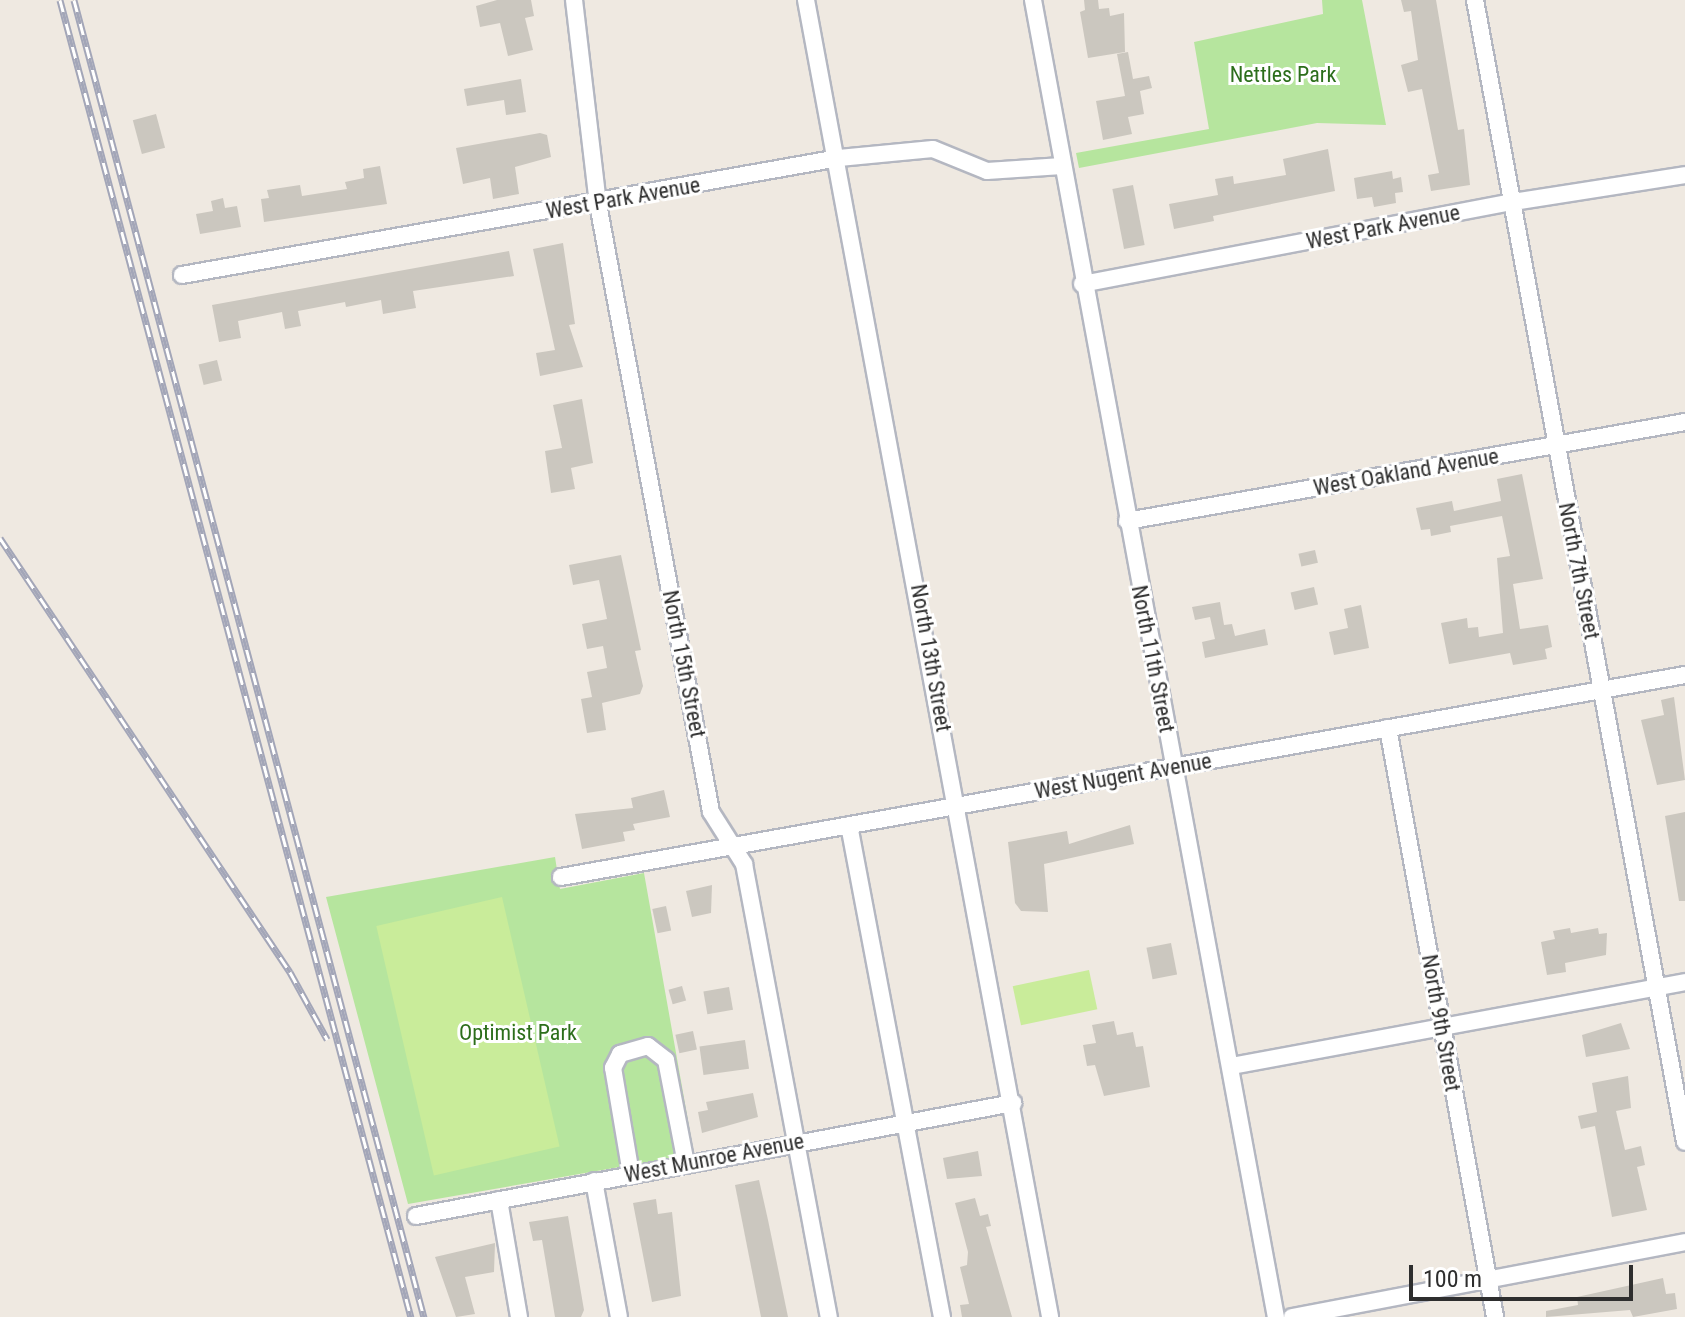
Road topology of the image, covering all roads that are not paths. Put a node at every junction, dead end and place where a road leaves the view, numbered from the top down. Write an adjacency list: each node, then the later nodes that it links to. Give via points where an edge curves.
1 (574, 0): 9 (street, North 15th Street)
2 (806, 0): 5 (street, North 13th Street)
3 (1033, 0): 6 (street, North 11th Street)
4 (1475, 0): 8 (street, North 7th Street)
5 (839, 158): 6 (street, West Park Avenue, via 933,149 987,171); 9 (street, West Park Avenue); 19 (street, North 13th Street)
6 (1062, 166): 11 (street, North 11th Street)
7 (1685, 175): 8 (street, West Park Avenue)
8 (1513, 202): 11 (street, West Park Avenue); 13 (street, North 7th Street)
9 (598, 204): 10 (street, West Park Avenue); 21 (street, North 15th Street, via 711,812)
10 (182, 275)
11 (1082, 284): 14 (street, North 11th Street)
12 (1685, 422): 13 (street, West Oakland Avenue)
13 (1555, 445): 14 (street, West Oakland Avenue); 16 (street, North 7th Street)
14 (1127, 521): 18 (street, North 11th Street)
15 (1685, 675): 16 (street, West Nugent Avenue)
16 (1602, 690): 17 (street, West Nugent Avenue); 24 (street, North 7th Street)
17 (1388, 728): 18 (street, West Nugent Avenue); 25 (street, North 9th Street)
18 (1173, 767): 19 (street, West Nugent Avenue); 26 (street, North 11th Street)
19 (958, 806): 20 (street, West Nugent Avenue); 27 (street, North 13th Street)
20 (849, 825): 21 (street, West Nugent Avenue); 28 (street)
21 (729, 846): 22 (street, West Nugent Avenue); 29 (street, North 15th Street, via 744,864)
22 (561, 877)
23 (1685, 982): 24 (street)
24 (1658, 987): 25 (street); 30 (street, North 7th Street)
25 (1442, 1027): 26 (street); 37 (street, North 9th Street)
26 (1232, 1066): 43 (street, North 11th Street)
27 (1013, 1103): 28 (street, West Munroe Avenue); 42 (street, North 13th Street)
28 (904, 1123): 29 (street, West Munroe Avenue); 41 (street)
29 (798, 1142): 31 (street, West Munroe Avenue); 40 (street, North 15th Street)
30 (1685, 1142)
31 (686, 1164): 32 (street, West Munroe Avenue); 32 (street, via 666,1060 648,1046 620,1054 613,1068)
32 (631, 1174): 33 (street, West Munroe Avenue)
33 (594, 1181): 34 (street, West Munroe Avenue); 39 (street)
34 (499, 1200): 35 (street, West Munroe Avenue); 38 (street)
35 (416, 1216)
36 (1685, 1242): 37 (street)
37 (1489, 1282): 44 (street); 45 (street, North 9th Street)
38 (519, 1317)
39 (619, 1317)
40 (829, 1317)
41 (942, 1317)
42 (1050, 1317)
43 (1276, 1317)
44 (1292, 1317)
45 (1495, 1317)

